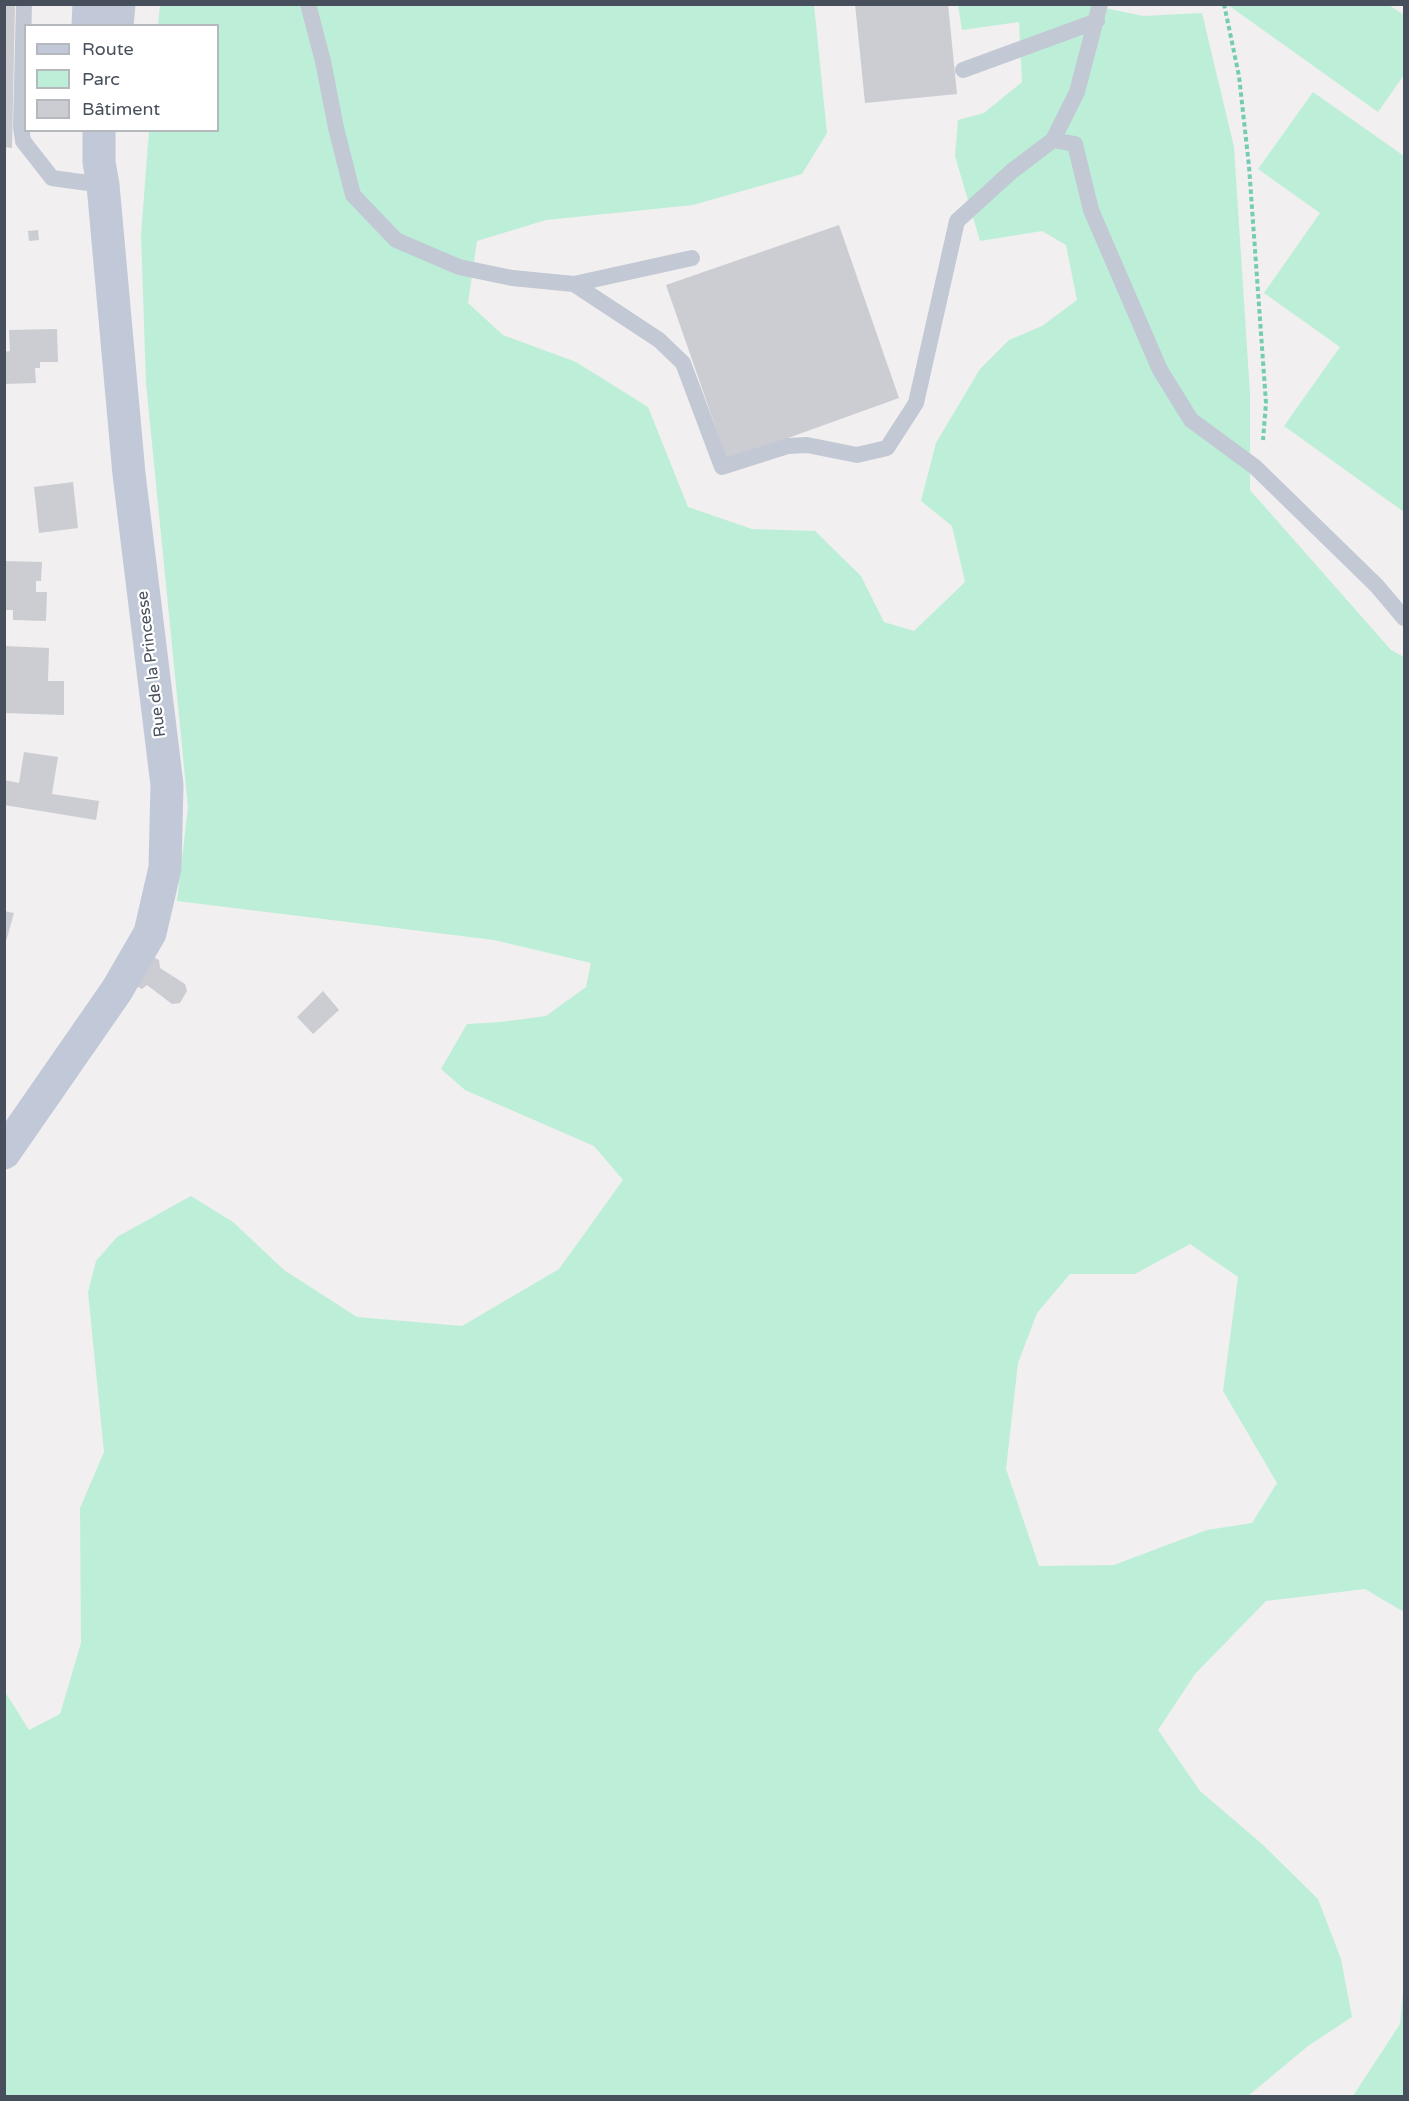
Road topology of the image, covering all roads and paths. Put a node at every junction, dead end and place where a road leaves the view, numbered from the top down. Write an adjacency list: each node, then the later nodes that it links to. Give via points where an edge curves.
1 (24, 4): 12 (lane, via 23,141 52,178)
2 (88, 4): 7 (street)
3 (118, 4): 8 (street)
4 (308, 4): 14 (lane, via 352,195 396,240 459,267 512,278)
5 (1224, 4): 15 (path, via 1239,76 1249,166 1266,403 1264,436)
6 (1099, 13): 9 (lane); 11 (lane, via 1077,92)
7 (88, 24)
8 (117, 24)
9 (963, 70)
10 (99, 132): 12 (street, Rue de la Princesse)
11 (1053, 140): 14 (lane, via 957,221 916,403 887,448 857,455 807,445 788,446 722,467 683,363 659,340); 15 (lane, via 1075,144 1091,210 1160,370 1191,420)
12 (103, 185): 17 (street, Rue de la Princesse, via 129,474 167,785 165,868 150,933 117,990)
13 (692, 258): 14 (lane)
14 (574, 284)
15 (1255, 466): 16 (lane, via 1377,586)
16 (1404, 618)
17 (4, 1153)

